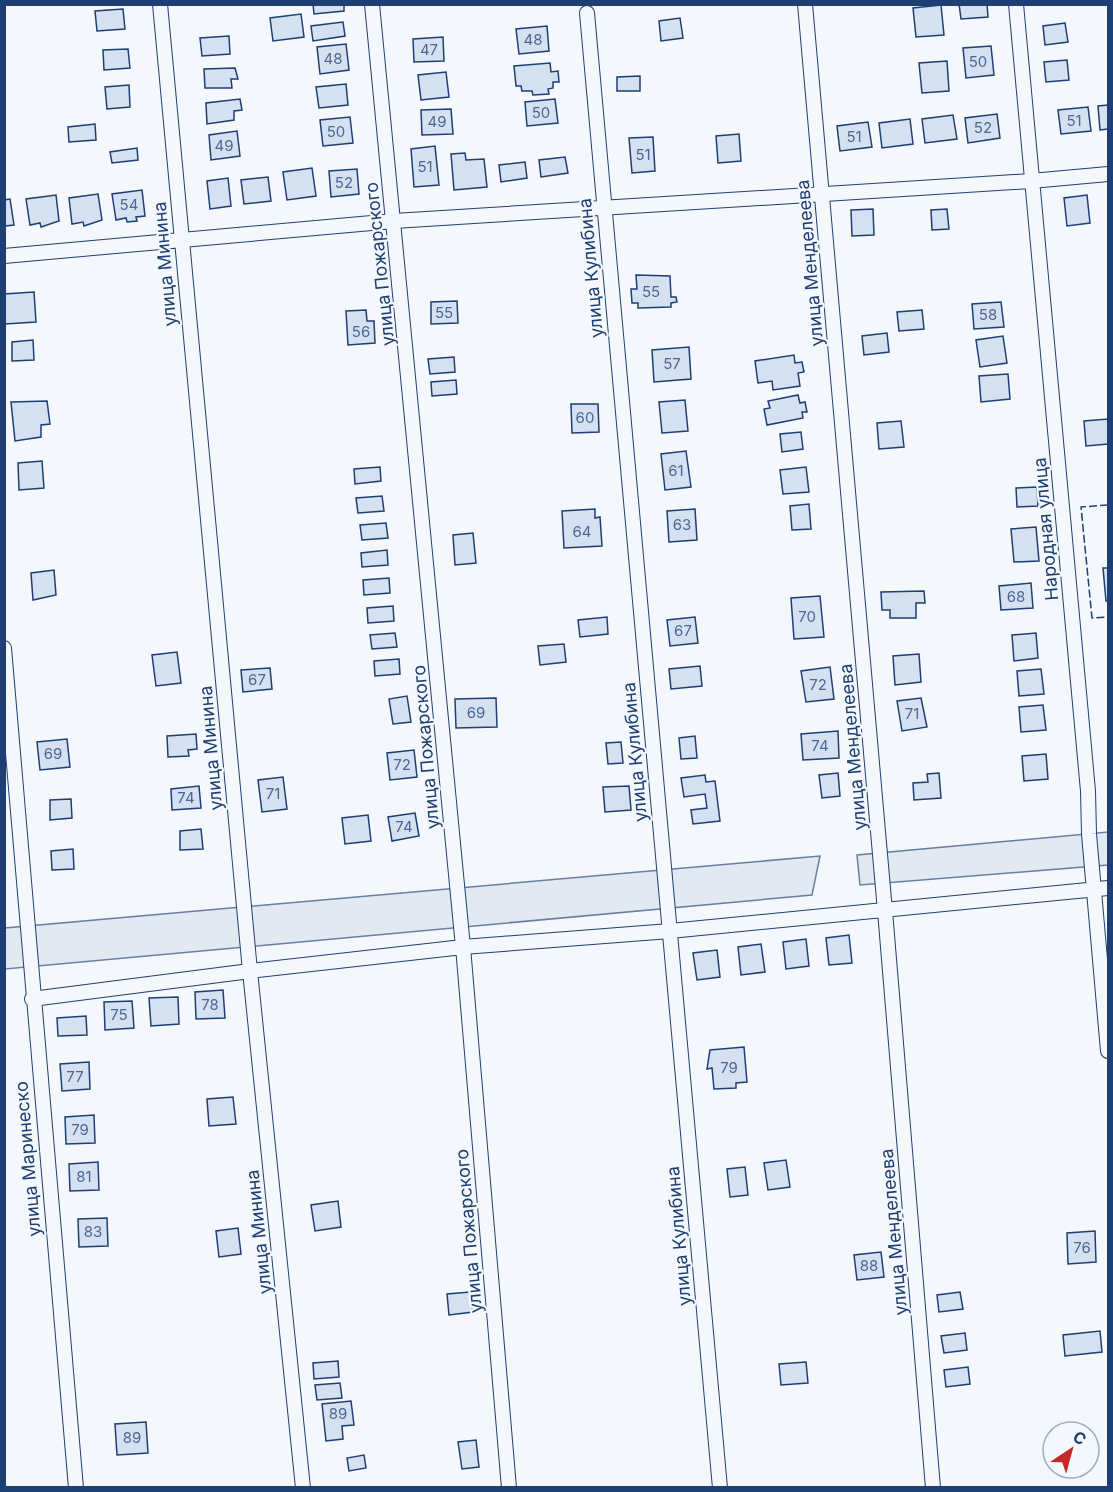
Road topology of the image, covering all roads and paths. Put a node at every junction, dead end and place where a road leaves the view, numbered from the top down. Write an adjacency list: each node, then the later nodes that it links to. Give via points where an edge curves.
1 (160, 4): 11 (street, улица Минина)
2 (372, 4): 10 (street, улица Пожарского)
3 (805, 4): 8 (street, улица Менделеева)
4 (1016, 4): 7 (street, Народная улица)
5 (587, 13): 9 (street, улица Кулибина)
6 (1108, 174): 7 (street)
7 (1031, 181): 8 (street); 14 (street, Народная улица)
8 (822, 194): 9 (street); 15 (street, улица Менделеева)
9 (604, 207): 10 (street); 16 (street, улица Кулибина)
10 (394, 221): 11 (street); 17 (street, улица Пожарского)
11 (180, 239): 12 (street); 18 (street, улица Минина)
12 (4, 256)
13 (4, 648): 19 (street, улица Маринеско)
14 (1102, 888): 15 (street); 20 (street, Народная улица)
15 (885, 911): 16 (street); 25 (street, улица Менделеева)
16 (670, 931): 17 (street); 24 (street, улица Кулибина)
17 (463, 947): 18 (street); 23 (street, улица Пожарского)
18 (250, 970): 19 (street); 22 (street, улица Минина)
19 (32, 999): 21 (street, улица Маринеско)
20 (1108, 1051)
21 (76, 1488)
22 (303, 1488)
23 (509, 1488)
24 (720, 1488)
25 (933, 1488)

